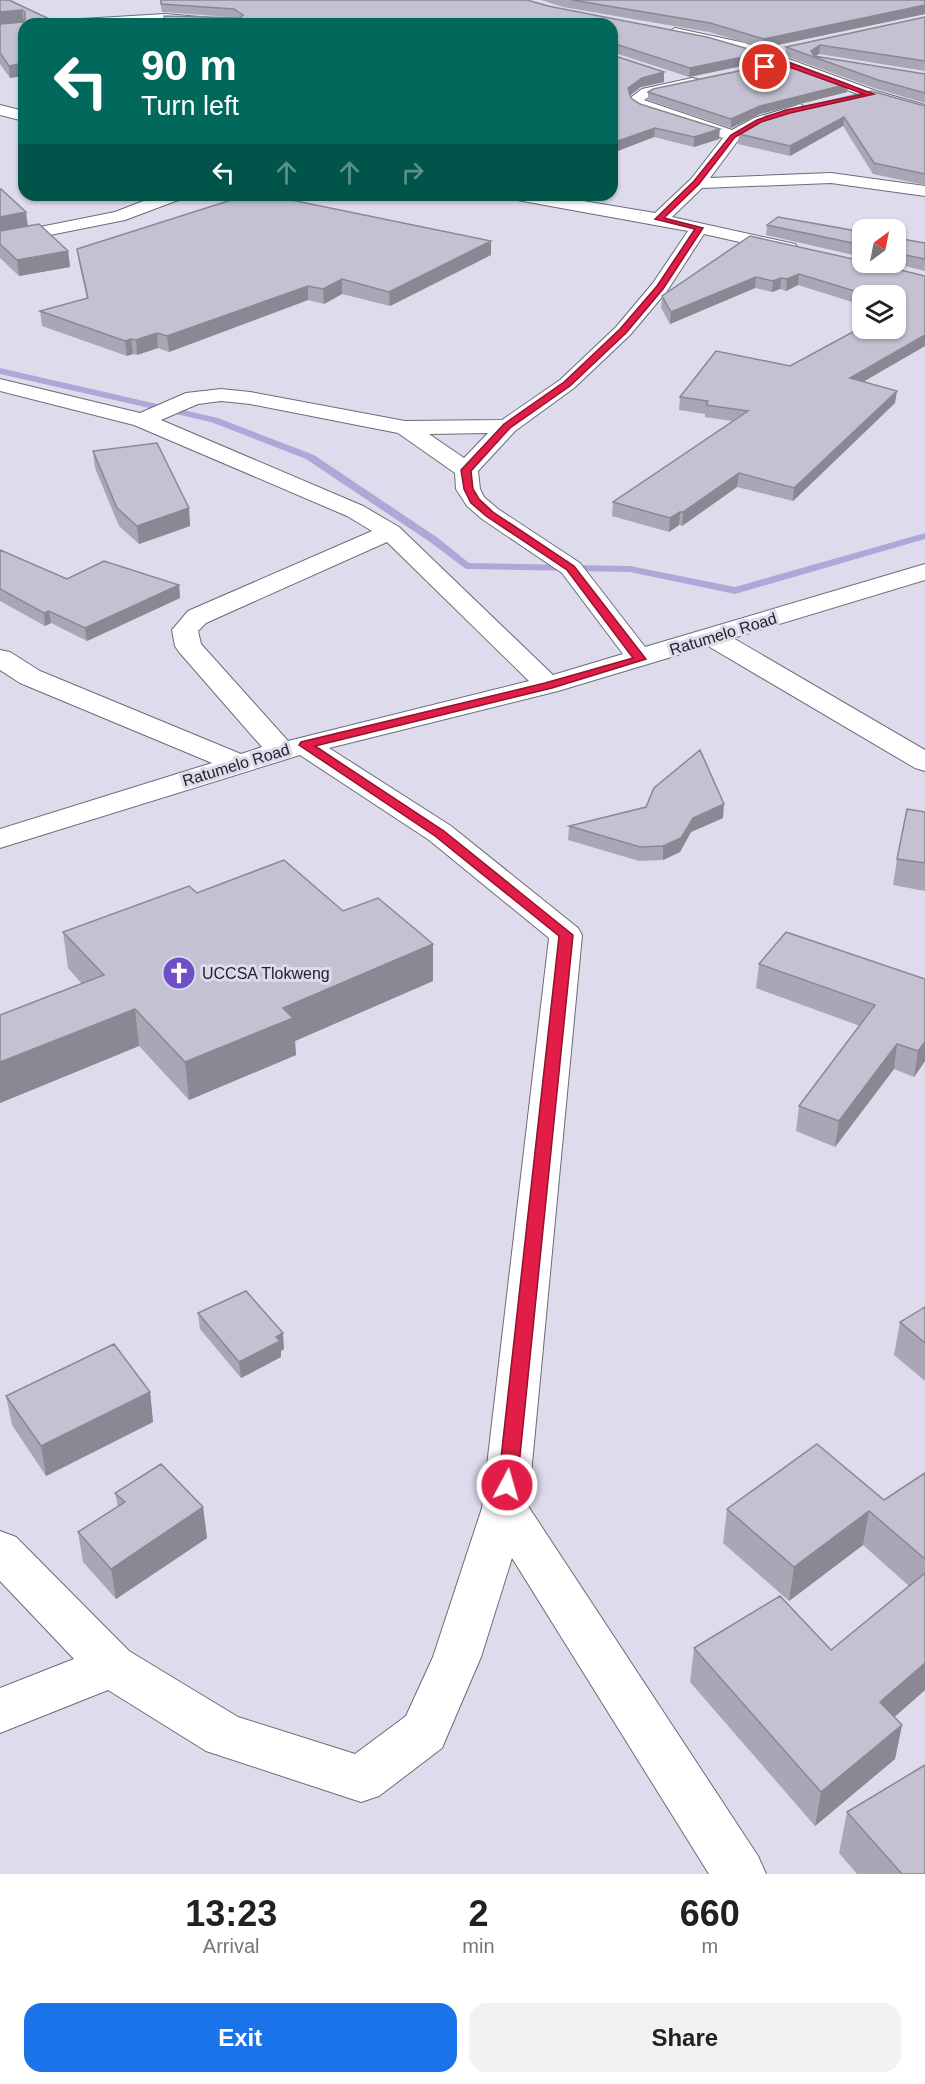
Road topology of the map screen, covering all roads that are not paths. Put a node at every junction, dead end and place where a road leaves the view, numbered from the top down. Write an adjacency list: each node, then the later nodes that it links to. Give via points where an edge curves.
1 (662, 30): 2 (street, via 709,38)
2 (774, 57): 3 (street); 7 (street)
3 (817, 59)
4 (666, 75): 6 (street)
5 (709, 79): 6 (street)
6 (687, 83): 13 (street, via 647,92 636,99 637,104)
7 (871, 94): 8 (street); 11 (street)
8 (837, 101)
9 (817, 106): 13 (street, via 759,121)
10 (0, 110): 12 (street)
11 (925, 110)
12 (18, 114)
13 (733, 136): 14 (street)
14 (697, 183): 15 (street, via 831,178); 18 (street)
15 (925, 190)
16 (159, 201): 20 (street, via 119,216)
17 (552, 201): 18 (street)
18 (659, 219): 19 (street)
19 (699, 228): 21 (street); 24 (street, via 660,287 623,331 567,384)
20 (0, 240)
21 (801, 251)
22 (0, 385): 23 (street)
23 (142, 420): 25 (street, via 194,398 221,395); 27 (street, via 355,511)
24 (507, 426): 25 (street); 26 (street)
25 (405, 428): 26 (street)
26 (466, 470): 31 (street, via 468,489 475,501 571,568)
27 (390, 532): 32 (street); 33 (street, via 197,617 185,630 188,646)
28 (925, 572): 29 (street, Ratumelo Road)
29 (712, 637): 31 (street, Ratumelo Road); 34 (street)
30 (0, 658): 35 (street, via 30,677)
31 (640, 659): 32 (street, Ratumelo Road)
32 (548, 685): 33 (street, Ratumelo Road)
33 (293, 748): 35 (street, Ratumelo Road); 37 (street, via 440,833 566,935)
34 (925, 762)
35 (239, 764): 36 (street, Ratumelo Road)
36 (0, 839)
37 (505, 1508): 39 (street, via 457,1657 424,1732 362,1779 224,1736); 41 (street)
38 (0, 1550): 39 (street)
39 (112, 1666): 40 (street)
40 (0, 1711)
41 (739, 1874)

